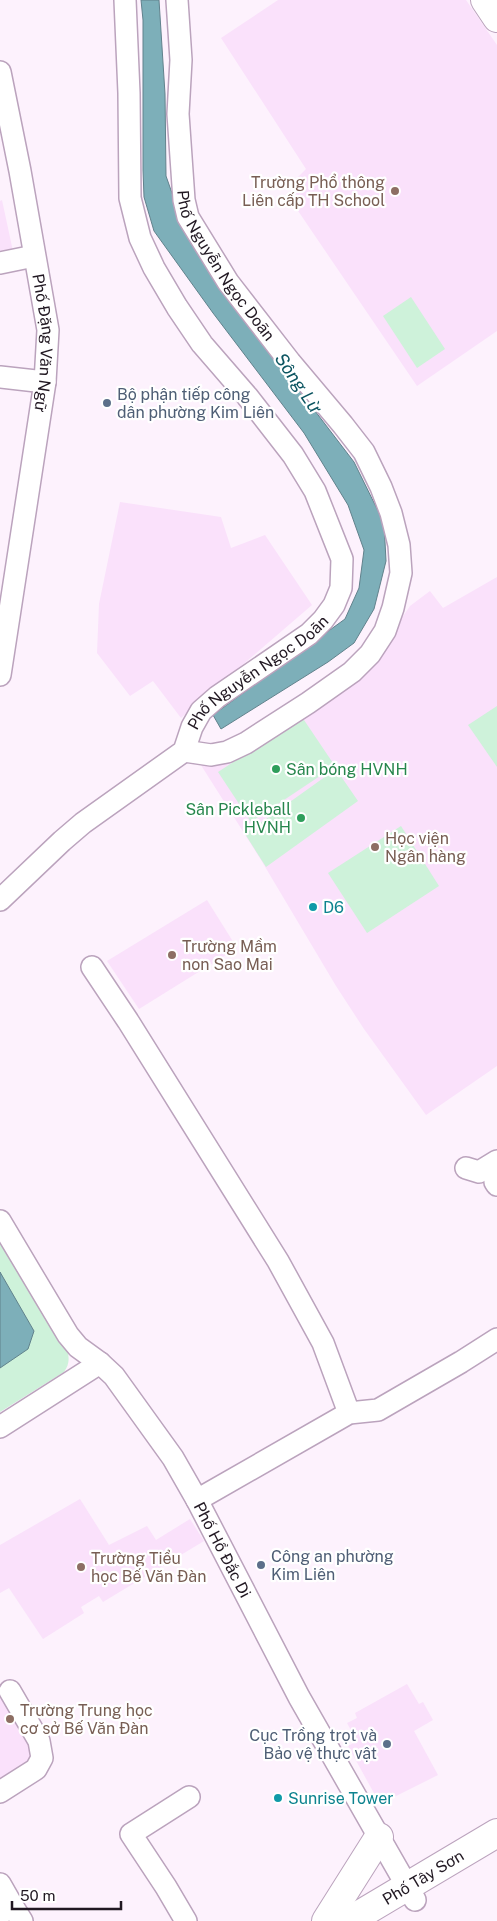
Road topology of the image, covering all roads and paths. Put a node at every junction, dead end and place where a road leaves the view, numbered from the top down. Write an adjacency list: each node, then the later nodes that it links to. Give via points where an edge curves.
1 (125, 0): 12 (street, Phố Nguyễn Ngọc Doãn, via 130,198 140,238 154,268 202,344 293,455 315,491 342,559 341,588 323,620 309,634 201,711)
2 (177, 0): 12 (street, Phố Nguyễn Ngọc Doãn, via 181,60 178,114 188,216 228,282 364,452 391,513 399,545 401,573 394,608 385,631 370,654 352,672 246,743 227,752 211,755)
3 (485, 0): 4 (main road)
4 (497, 18)
5 (0, 72): 6 (street, Phố Đặng Văn Ngữ)
6 (34, 256): 7 (street); 9 (street, Phố Đặng Văn Ngữ, via 48,330)
7 (0, 263)
8 (0, 377): 9 (street)
9 (45, 382): 10 (street, Phố Đặng Văn Ngữ)
10 (8, 574): 11 (street, Phố Đặng Văn Ngữ)
11 (0, 675)
12 (184, 751): 13 (street, Phố Nguyễn Ngọc Doãn, via 83,823)
13 (0, 900)
14 (92, 967): 22 (street, via 278,1262 323,1343)
15 (496, 1167): 16 (street, via 479,1172)
16 (466, 1168)
17 (0, 1221): 19 (street, Phố Hồ Đắc Di)
18 (497, 1339): 22 (street, via 378,1410)
19 (78, 1347): 20 (street, Phố Hồ Đắc Di); 21 (street)
20 (100, 1363): 21 (street); 24 (street, Phố Hồ Đắc Di, via 114,1376 169,1452)
21 (76, 1379): 23 (street)
22 (349, 1413): 24 (street)
23 (0, 1427)
24 (197, 1500): 29 (street, Phố Hồ Đắc Di, via 270,1643)
25 (10, 1691): 26 (street, via 39,1740 42,1758 36,1769)
26 (0, 1792)
27 (189, 1797): 34 (street, via 131,1834)
28 (497, 1833): 32 (main road, Phố Tây Sơn)
29 (379, 1837): 32 (street, Phố Hồ Đắc Di); 35 (main road)
30 (497, 1852): 32 (main road, Phố Tây Sơn)
31 (0, 1884): 33 (street)
32 (411, 1893): 36 (main road, Phố Tây Sơn); 37 (main road, Phố Tây Sơn)
33 (11, 1913)
34 (186, 1921)
35 (326, 1921)
36 (348, 1921)
37 (381, 1921)

